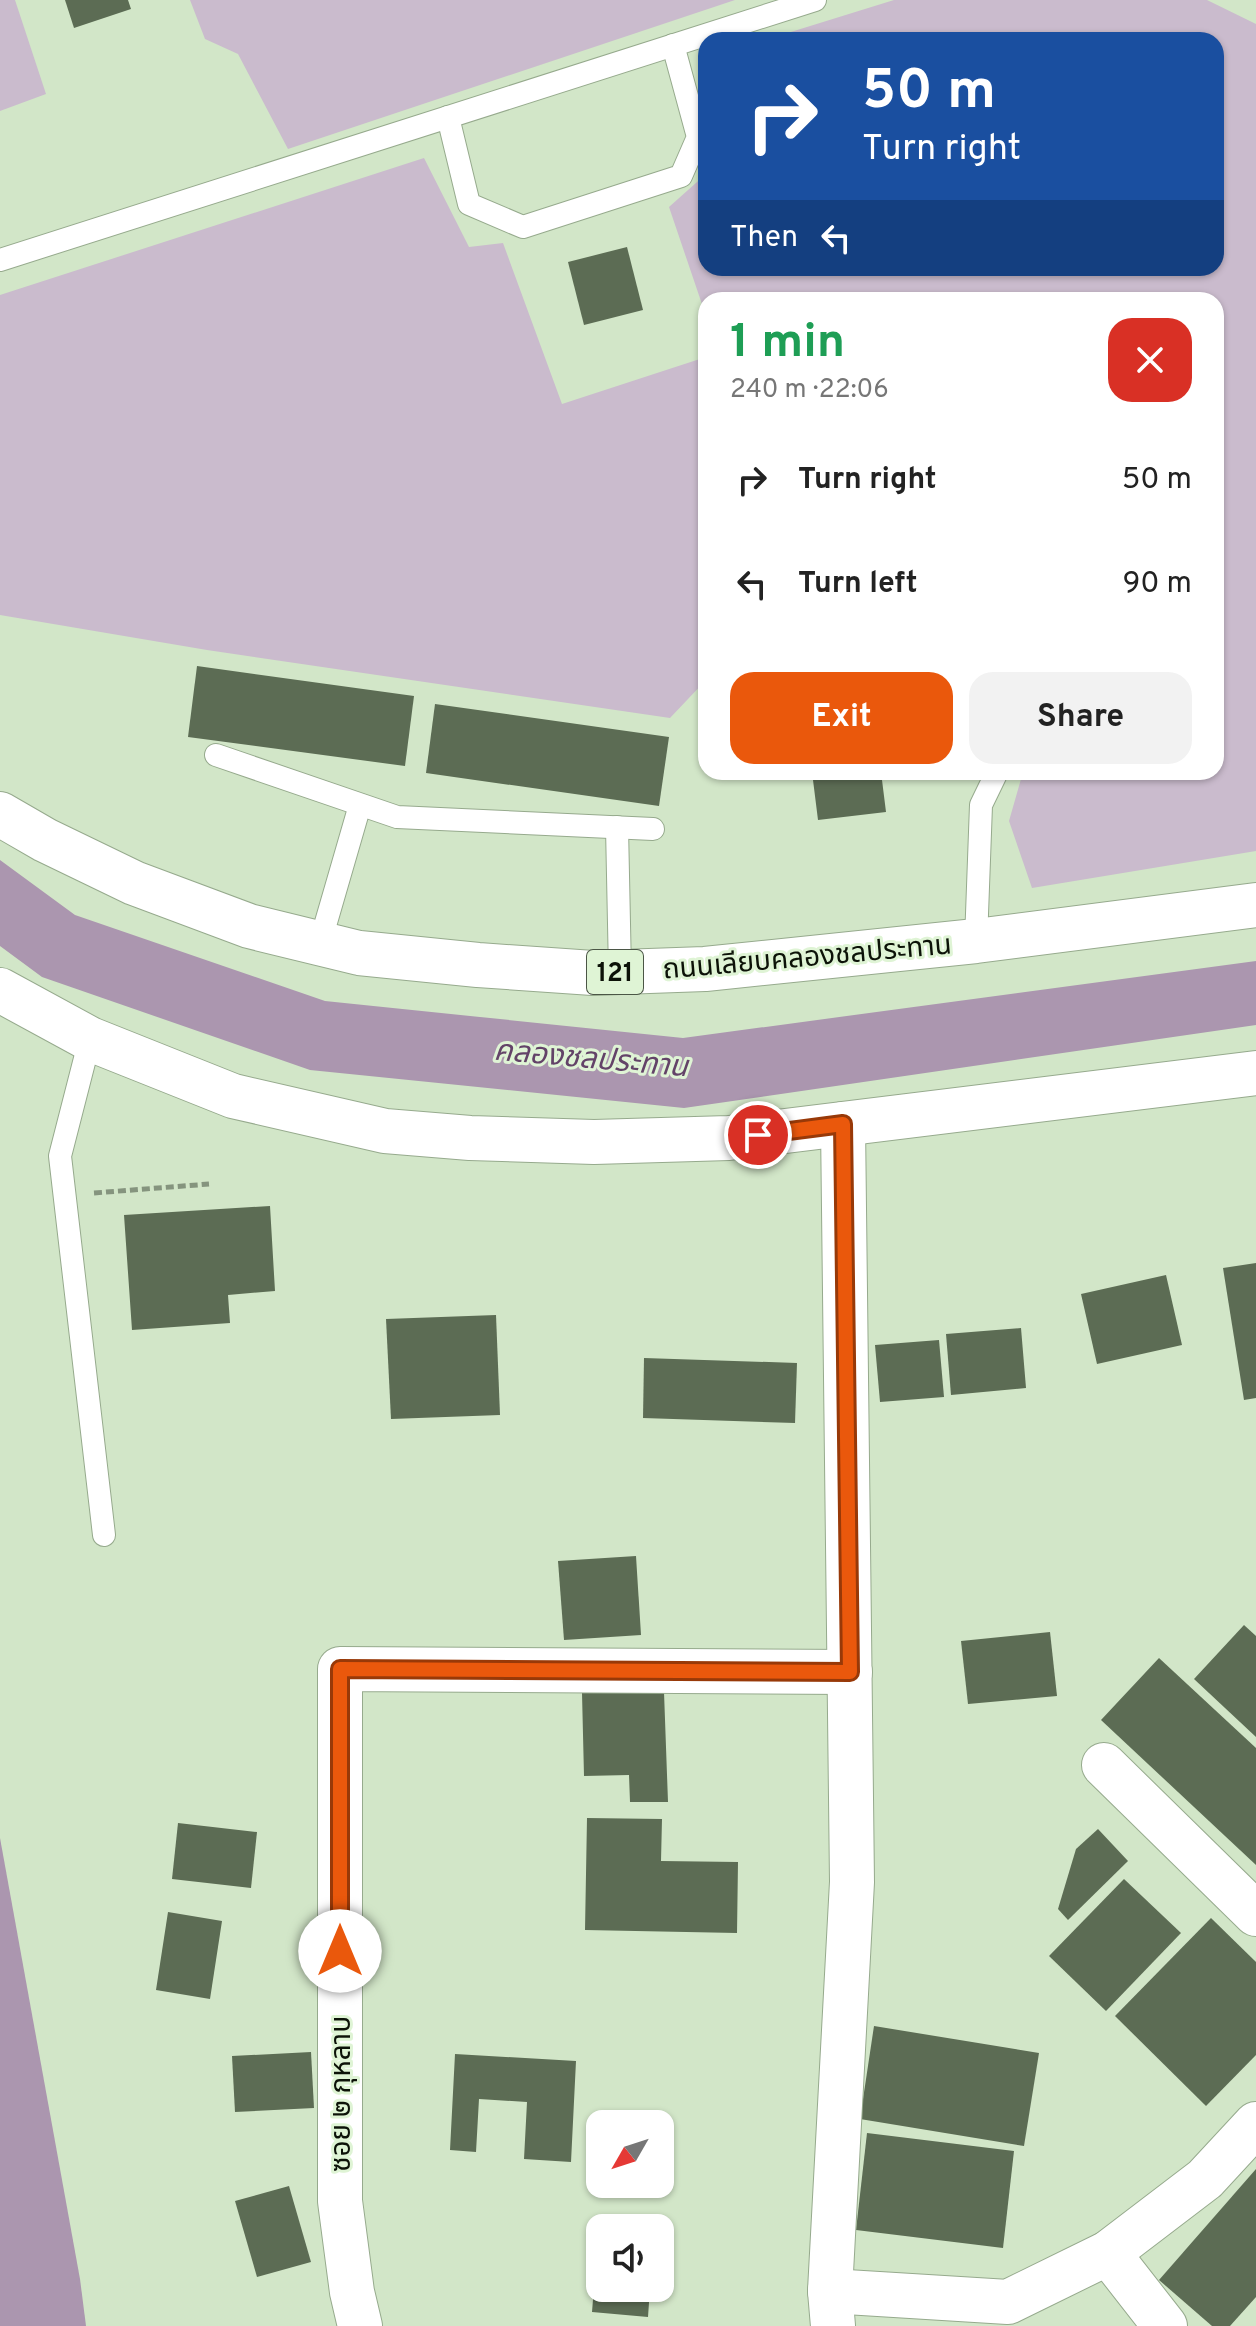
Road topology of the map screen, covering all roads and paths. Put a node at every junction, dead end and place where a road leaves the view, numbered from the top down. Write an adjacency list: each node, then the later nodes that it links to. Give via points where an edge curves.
1 (815, 0): 2 (lane)
2 (787, 4): 3 (lane)
3 (709, 32)
4 (698, 36): 5 (lane)
5 (673, 45): 6 (lane); 6 (lane, via 698,137 681,176 552,218 523,227 469,204)
6 (448, 117): 7 (lane)
7 (0, 260)
8 (216, 755): 10 (lane)
9 (993, 780): 15 (lane, via 981,805)
10 (360, 805): 12 (lane, via 397,817); 16 (lane)
11 (0, 814): 16 (street, ถนนเลียบคลองชลประทาน / 121, via 134,883 249,926)
12 (617, 827): 13 (lane); 17 (lane)
13 (653, 829)
14 (1256, 905): 15 (street, ถนนเลียบคลองชลประทาน / 121)
15 (976, 941): 17 (street, ถนนเลียบคลองชลประทาน / 121, via 749,965)
16 (320, 943): 17 (street, ถนนเลียบคลองชลประทาน / 121, via 359,953 478,965)
17 (620, 972)
18 (0, 990): 19 (street)
19 (90, 1039): 21 (street, via 233,1096 385,1131 594,1142 729,1138); 23 (lane, via 60,1156)
20 (1256, 1073): 21 (street)
21 (843, 1124): 25 (street)
22 (209, 1184): 23 (path)
23 (65, 1196): 24 (lane)
24 (104, 1535)
25 (850, 1672): 30 (street, via 852,1882); 32 (street, ซอย ๒ กุหลาบ, via 340,1669 340,2201)
26 (1104, 1765): 27 (street)
27 (1256, 1914)
28 (1256, 2124): 29 (street, via 1205,2179)
29 (1108, 2253): 31 (street); 33 (street)
30 (832, 2309): 31 (street)
31 (1013, 2314)
32 (360, 2326)
33 (1165, 2326)

